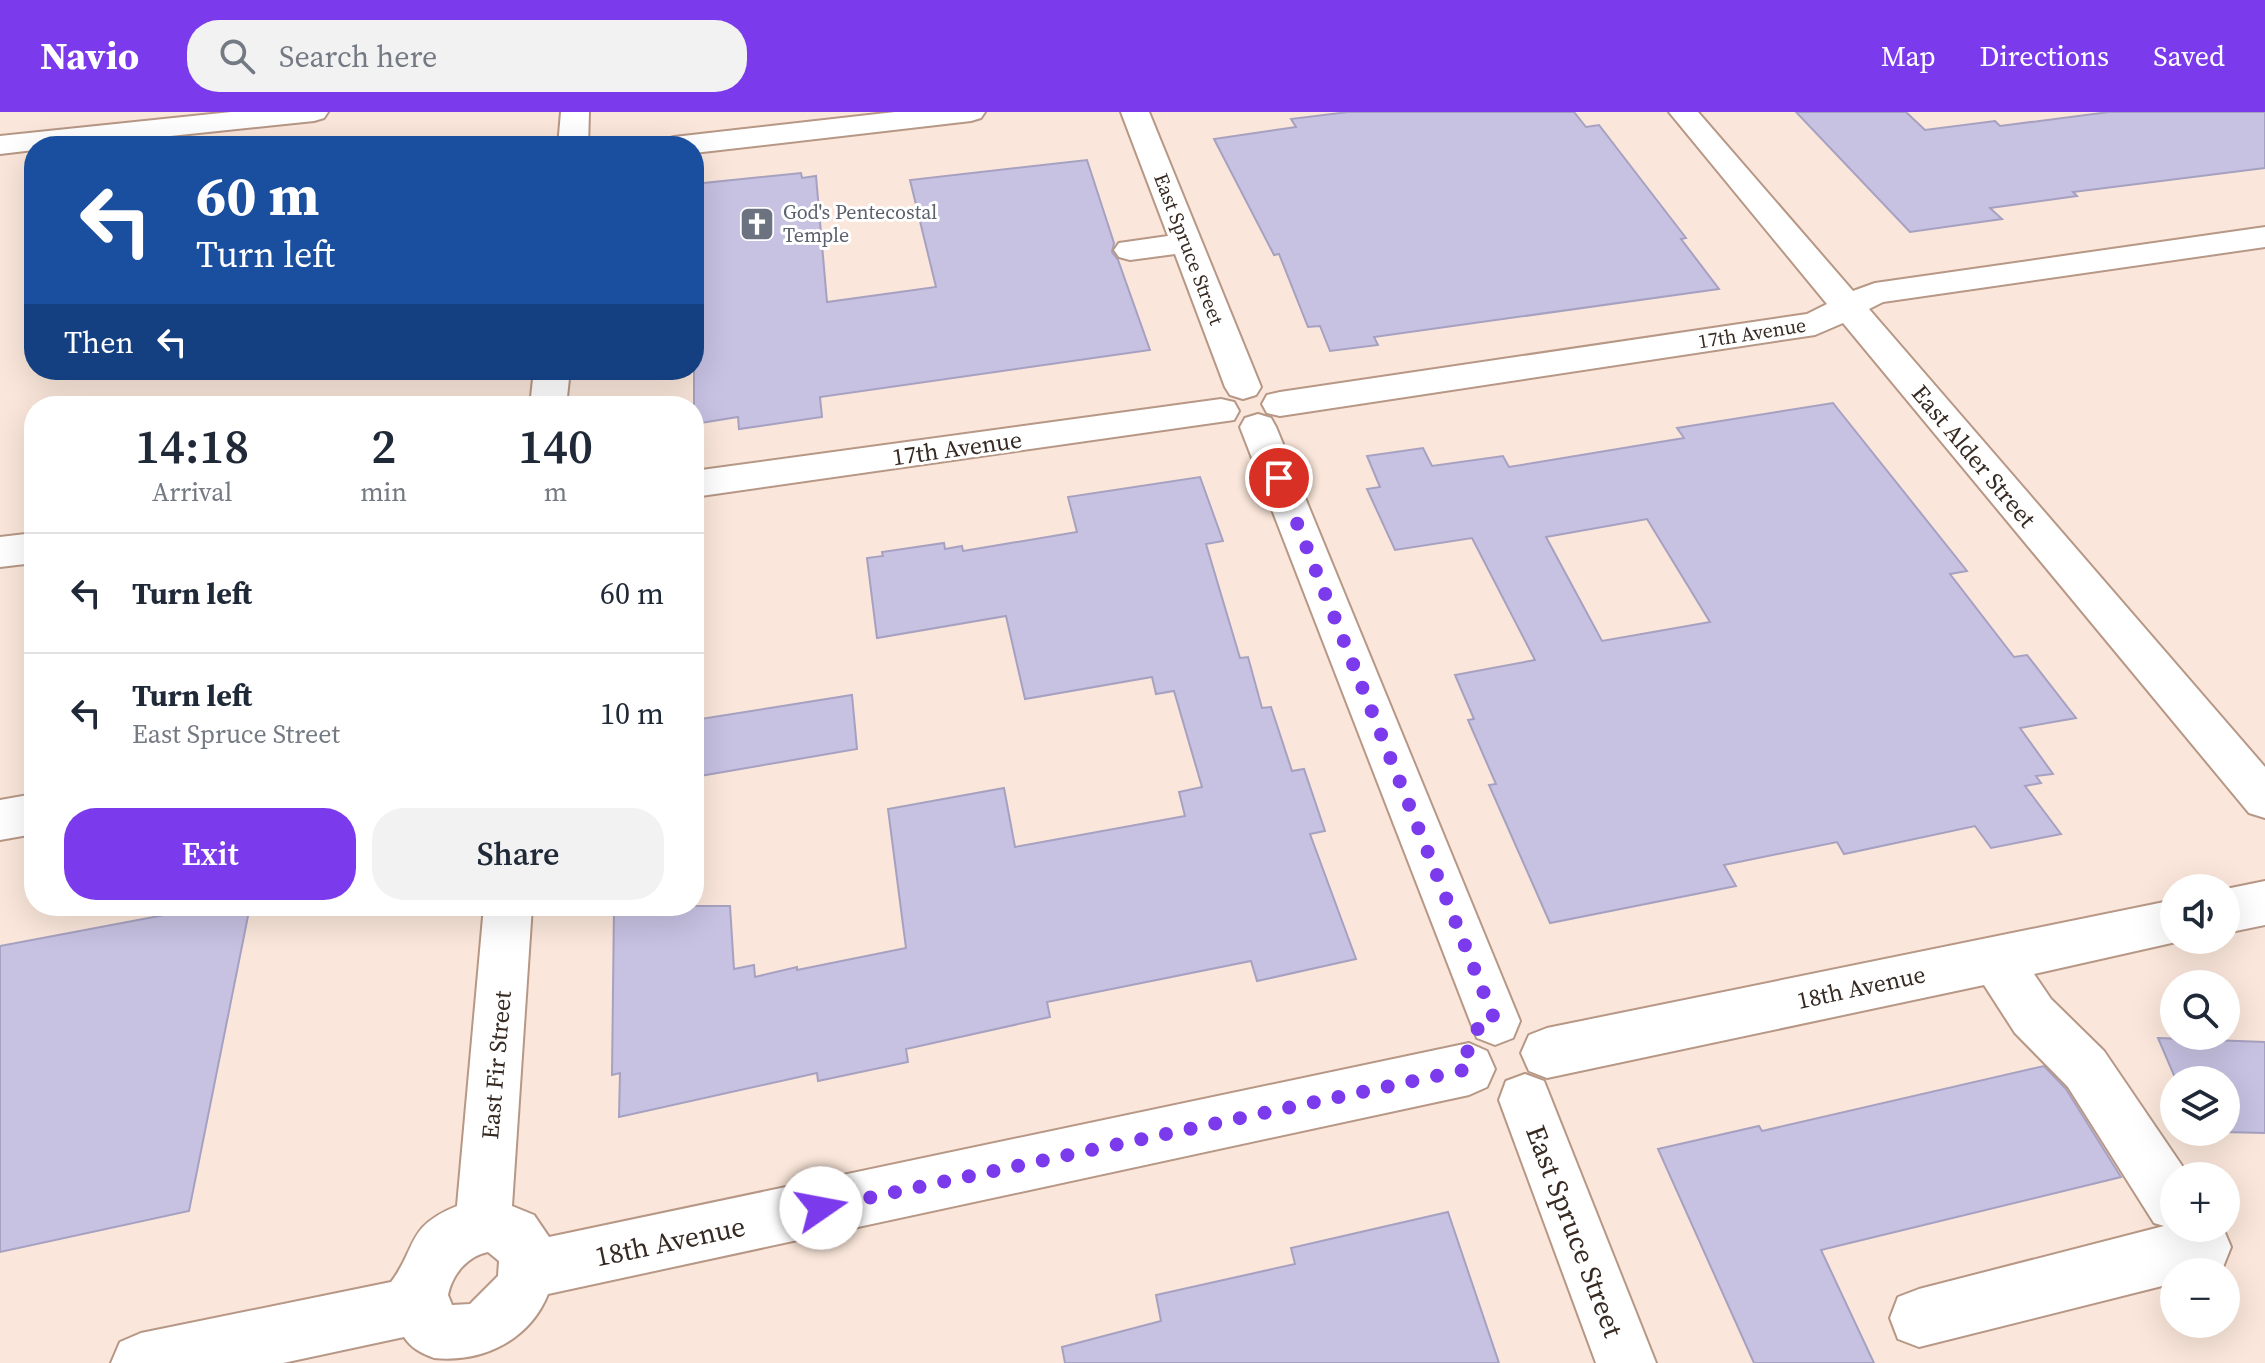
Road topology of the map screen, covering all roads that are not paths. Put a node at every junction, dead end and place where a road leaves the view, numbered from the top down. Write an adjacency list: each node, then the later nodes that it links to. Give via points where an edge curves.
1 (314, 112): 6 (street)
2 (575, 112): 11 (street)
3 (971, 112): 7 (street)
4 (1135, 112): 16 (street, East Spruce Street)
5 (1683, 112): 18 (street, East Alder Street)
6 (281, 115): 8 (street); 10 (street)
7 (884, 117): 12 (street)
8 (167, 128): 9 (street)
9 (88, 136)
10 (275, 136)
11 (574, 136)
12 (704, 142)
13 (24, 143): 14 (street)
14 (0, 145)
15 (2265, 237): 18 (street, 17th Avenue, via 1875,293)
16 (1187, 243): 17 (street); 19 (street, East Spruce Street)
17 (1130, 250)
18 (1848, 307): 19 (street, 17th Avenue, via 1815,324); 23 (street, East Alder Street)
19 (1251, 407): 20 (street, 17th Avenue); 31 (street, East Spruce Street)
20 (704, 483)
21 (24, 549): 22 (street)
22 (0, 552)
23 (2265, 799)
24 (24, 816): 25 (street)
25 (0, 820)
26 (2265, 903): 27 (street)
27 (2240, 908)
28 (507, 916): 35 (street, East Fir Street)
29 (2160, 925): 30 (street, 18th Avenue)
30 (1995, 958): 33 (street, 18th Avenue); 34 (street, via 2033,1016 2086,1069)
31 (1495, 1021): 32 (street, via 1475,1031 1469,1042); 33 (street, via 1513,1021 1538,1036)
32 (1469, 1069): 33 (street, via 1501,1099); 37 (street, 18th Avenue)
33 (1536, 1076): 42 (street, East Spruce Street)
34 (2160, 1182)
35 (483, 1225): 37 (street, via 516,1234 526,1247); 38 (street, via 440,1248 421,1282)
36 (2200, 1242): 39 (street, via 2203,1247)
37 (528, 1270): 40 (street, via 521,1293)
38 (419, 1299): 40 (street, via 433,1327); 41 (street, via 398,1310)
39 (1919, 1318)
40 (472, 1349)
41 (141, 1363)
42 (1626, 1363)

